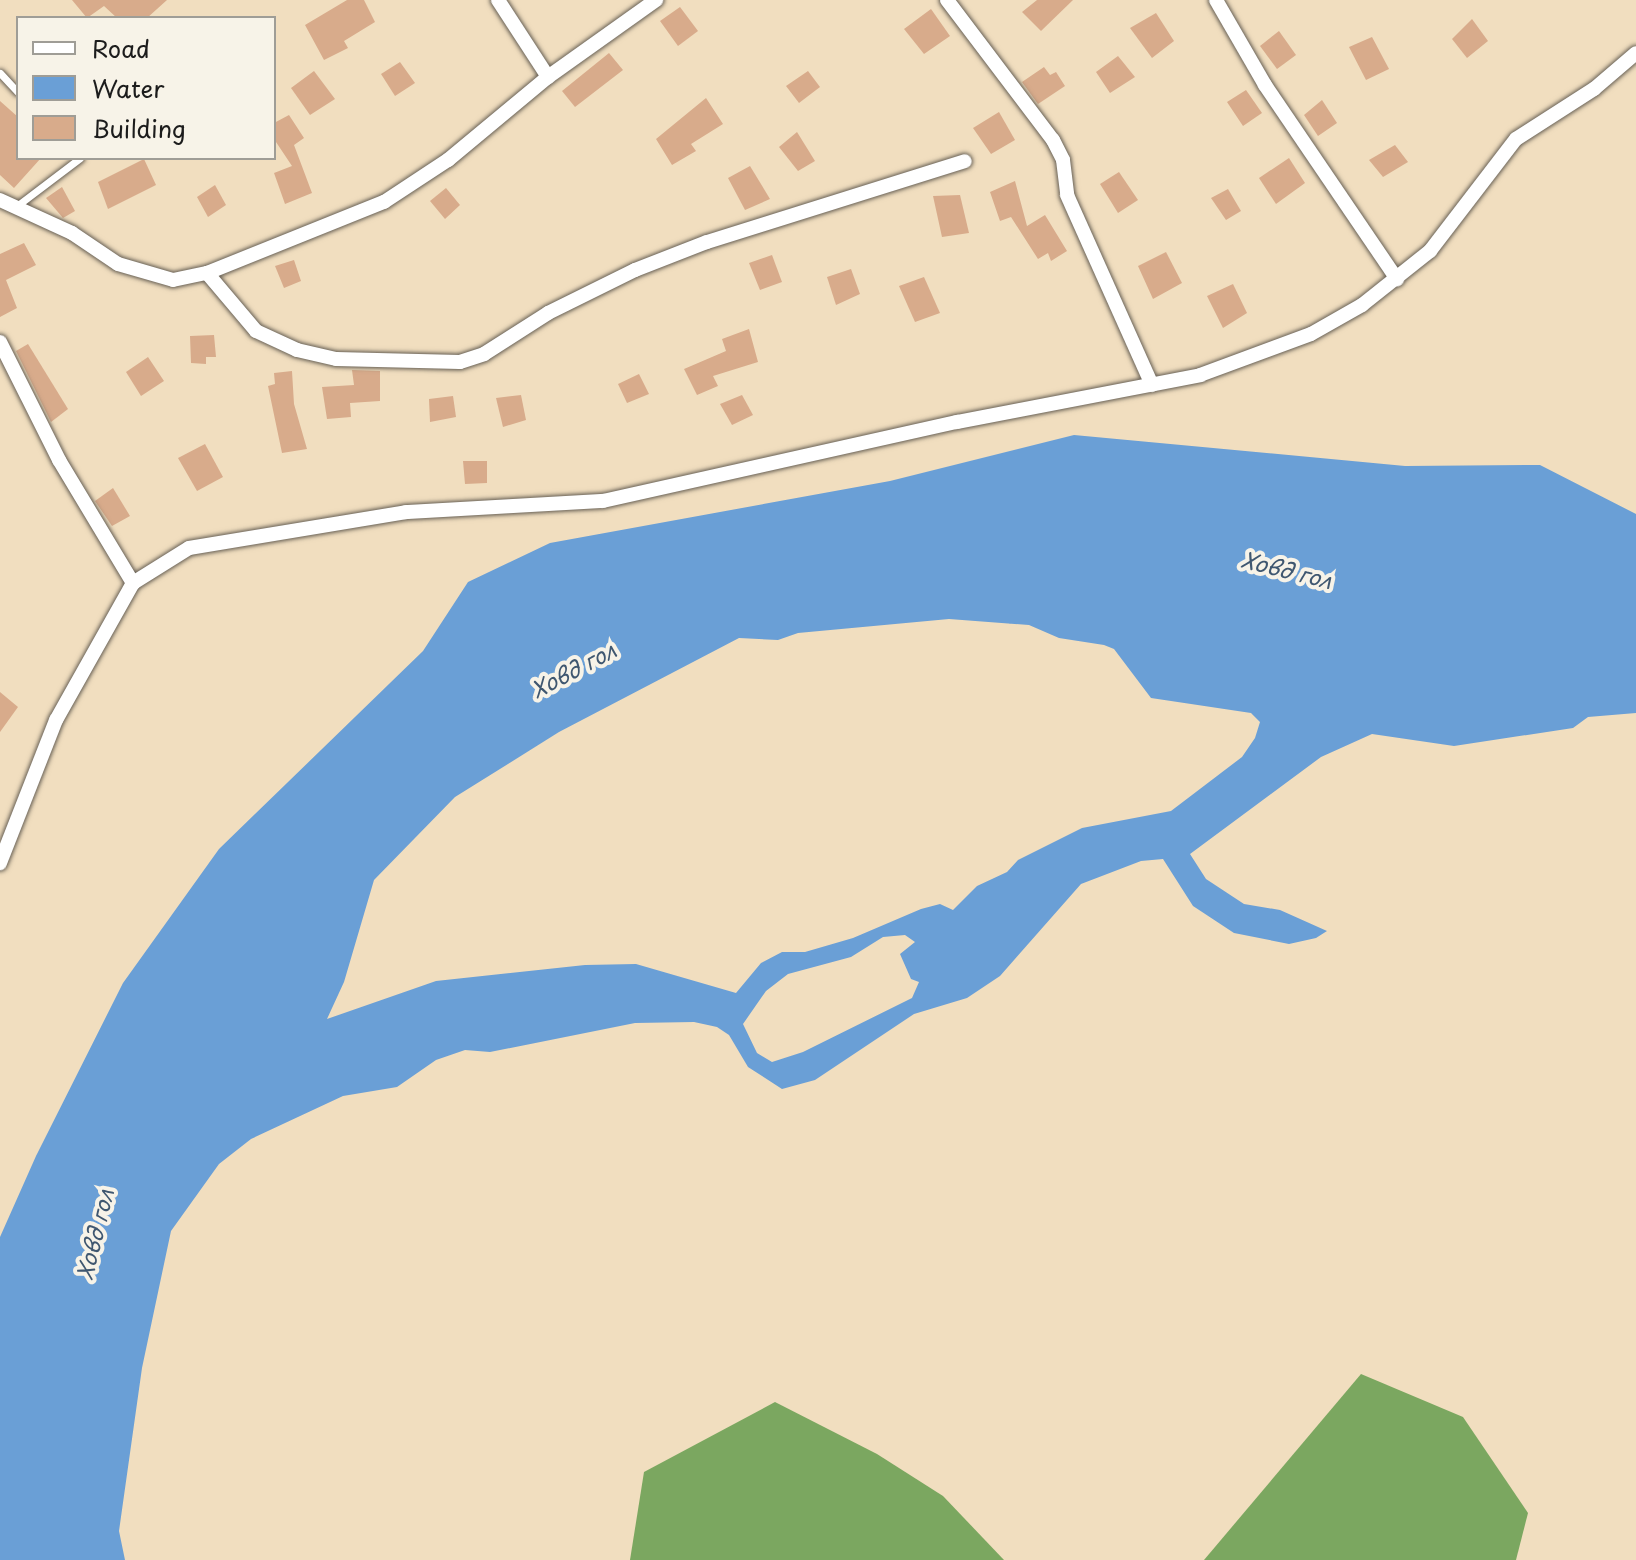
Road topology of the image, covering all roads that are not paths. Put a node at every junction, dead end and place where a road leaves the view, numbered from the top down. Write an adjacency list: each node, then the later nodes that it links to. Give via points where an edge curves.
1 (498, 0): 7 (street)
2 (656, 0): 7 (street)
3 (947, 0): 18 (street, via 1053,140 1063,160 1067,195)
4 (1216, 0): 16 (street, via 1265,85)
5 (1636, 53): 16 (street, via 1594,89 1516,139 1430,251)
6 (0, 73): 8 (lane)
7 (548, 77): 15 (street, via 448,160 384,202)
8 (16, 90)
9 (60, 160): 12 (lane)
10 (76, 160): 12 (lane)
11 (965, 161): 15 (street, via 735,232 635,270 548,313 484,354 460,362 336,359 297,350 256,331)
12 (62, 167): 14 (lane)
13 (0, 200): 14 (street)
14 (18, 205): 15 (street, via 118,264 173,280)
15 (207, 273)
16 (1397, 279): 18 (street, via 1311,334 1200,375)
17 (0, 342): 19 (street, via 59,460)
18 (1152, 385): 19 (street, via 603,501 406,512 204,545 189,548)
19 (133, 583): 20 (street, via 56,720)
20 (0, 863)

